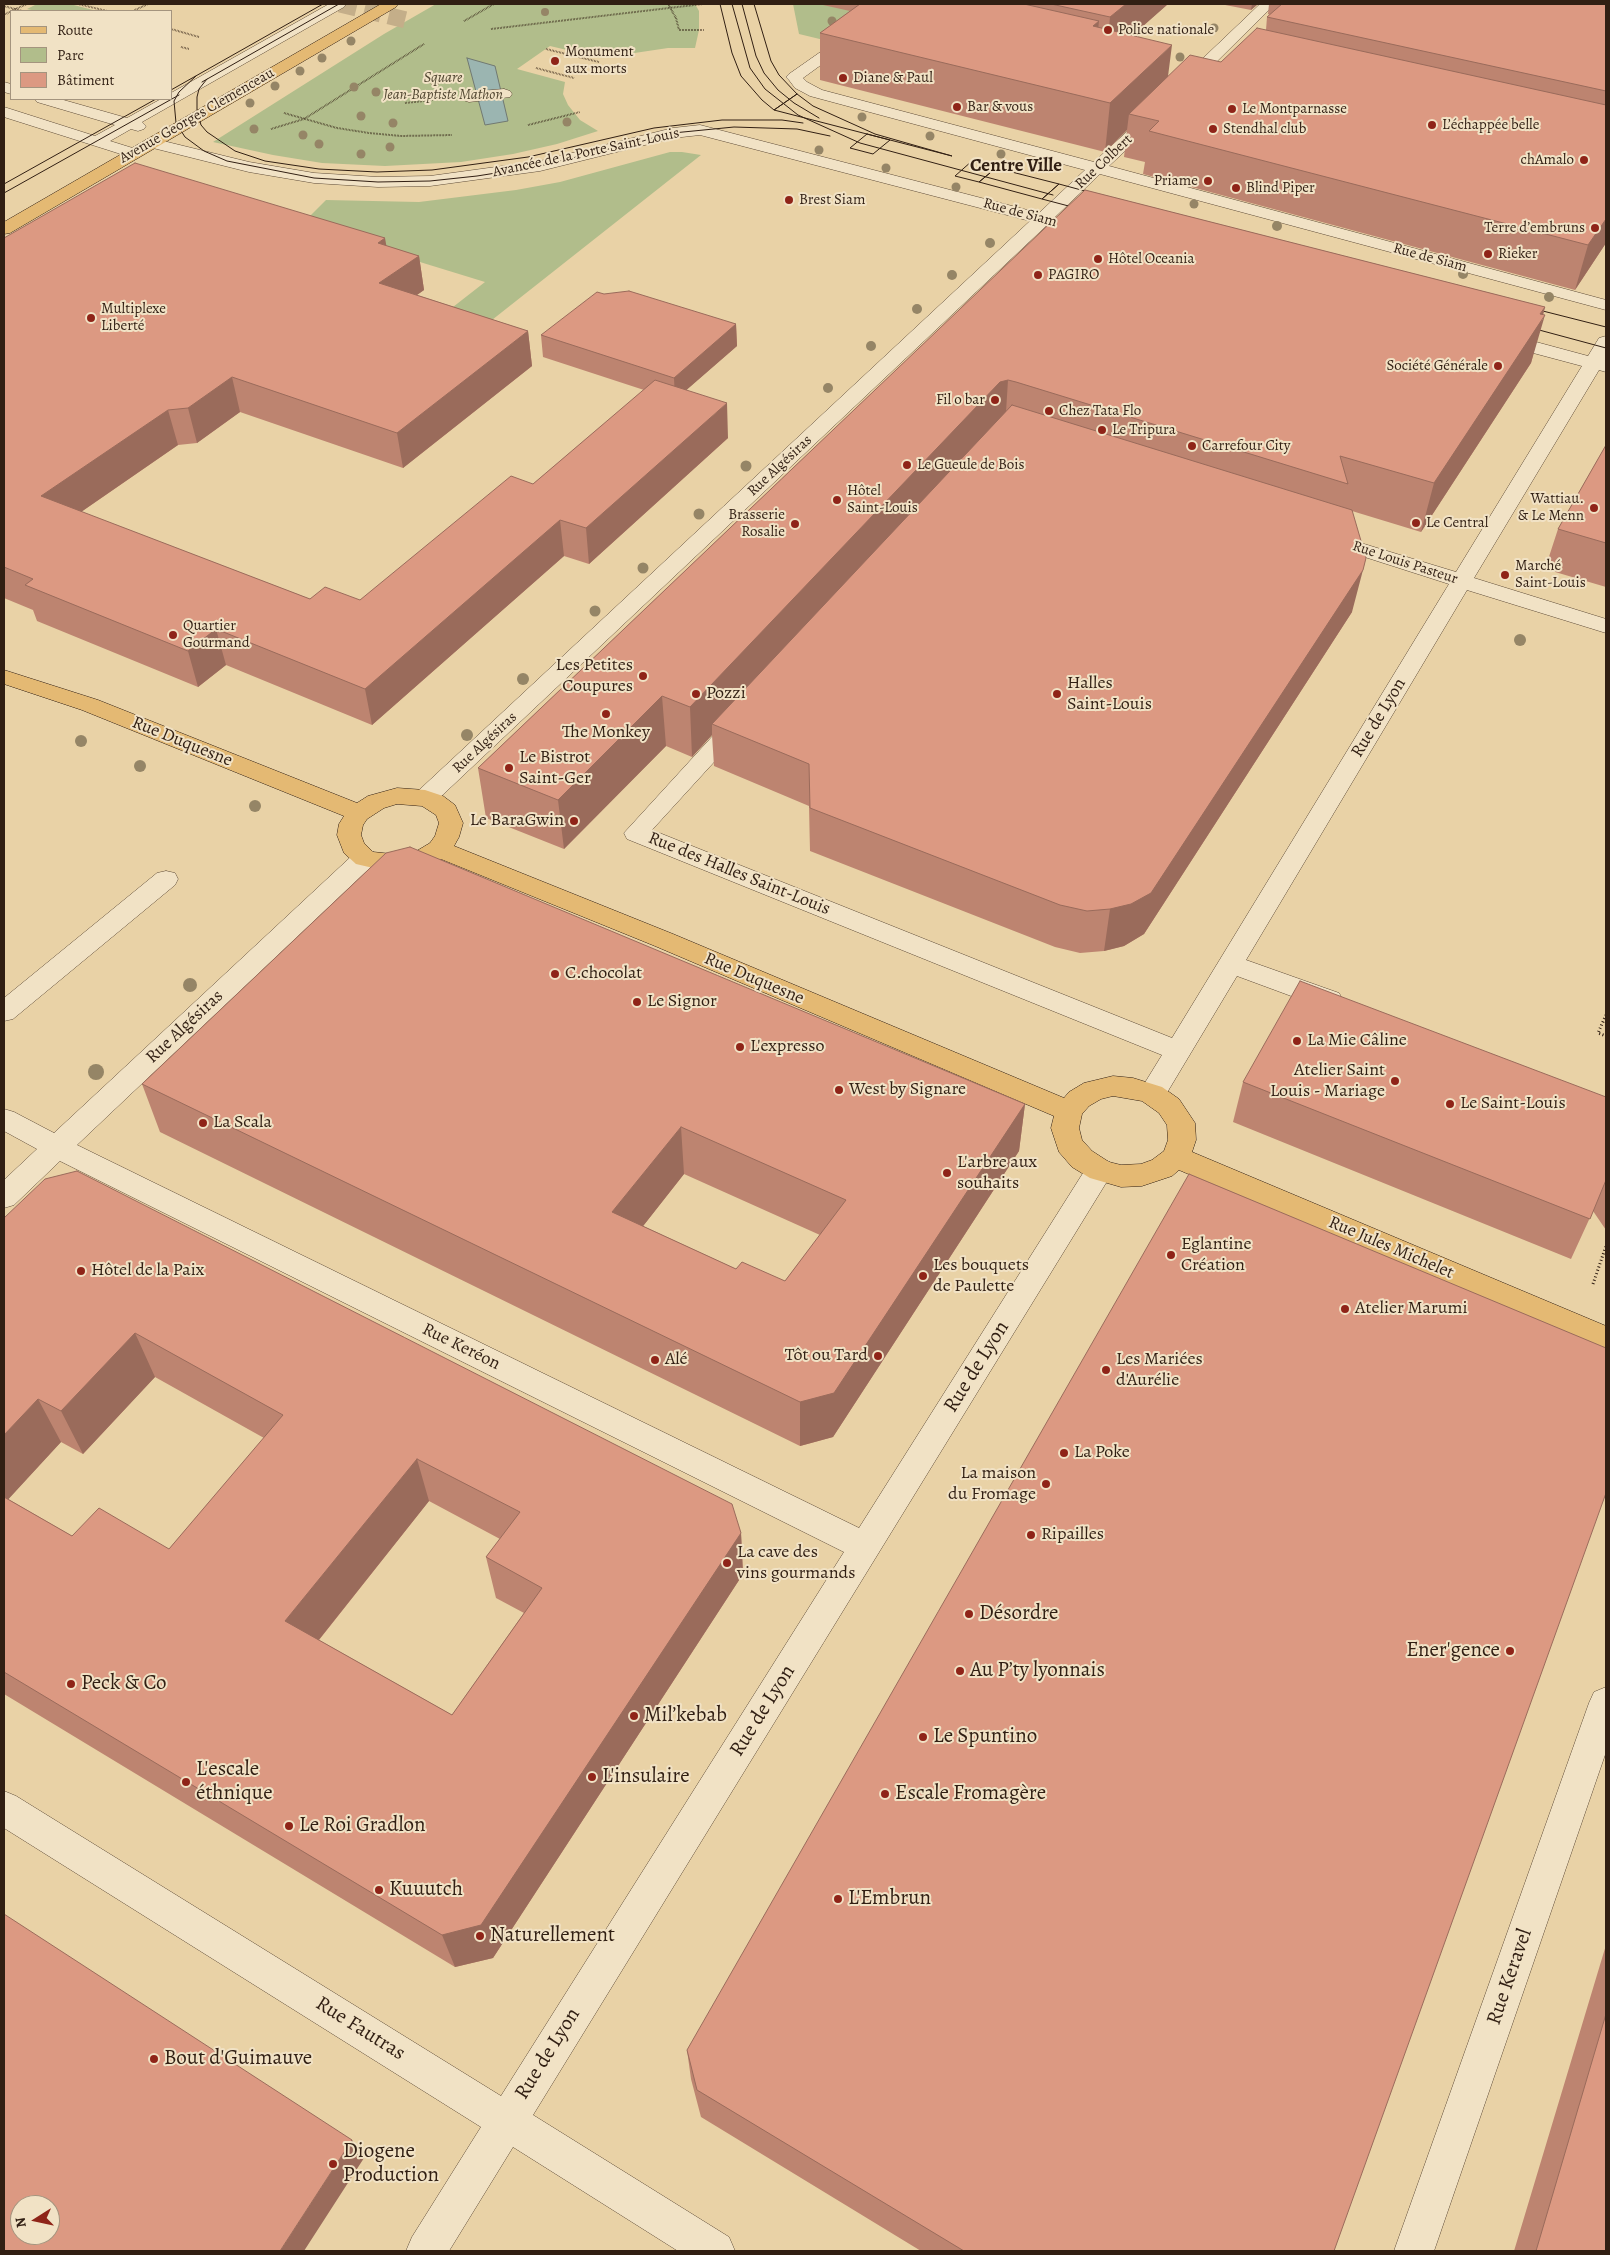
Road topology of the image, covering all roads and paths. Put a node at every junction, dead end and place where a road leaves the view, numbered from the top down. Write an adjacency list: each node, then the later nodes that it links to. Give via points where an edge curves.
1 (27, 4): 13 (path)
2 (78, 4): 15 (path)
3 (148, 4): 16 (path)
4 (323, 4): 32 (street)
5 (339, 4): 34 (street)
6 (391, 4): 42 (main road, Avenue Georges Clemenceau)
7 (494, 4): 18 (path)
8 (668, 4): 12 (path)
9 (703, 4): 12 (path)
10 (1268, 4): 31 (street, Rue Colbert, via 1223,57)
11 (4, 6): 13 (path)
12 (671, 8): 20 (path); 21 (path, via 679,30)
13 (15, 9): 14 (path)
14 (18, 10)
15 (103, 10)
16 (135, 10)
17 (896, 11): 47 (street, Rue de Siam, via 794,77 816,93)
18 (464, 21)
19 (172, 29): 22 (path)
20 (491, 29)
21 (704, 30)
22 (204, 38)
23 (424, 44): 40 (path)
24 (181, 47): 25 (path, bridge)
25 (189, 49)
26 (546, 49): 27 (path)
27 (599, 62)
28 (532, 67): 29 (path)
29 (574, 78)
30 (1168, 80): 31 (street)
31 (1186, 84): 47 (street, Rue Colbert)
32 (172, 89)
33 (504, 94): 35 (street)
34 (172, 95)
35 (469, 97)
36 (46, 100): 41 (street)
37 (155, 100): 41 (street)
38 (163, 100): 41 (street)
39 (4, 112): 44 (street)
40 (304, 118)
41 (123, 122): 42 (street); 44 (street)
42 (166, 134): 45 (main road, Avenue Georges Clemenceau)
43 (725, 135): 45 (street, Avancée de la Porte Saint-Louis, via 700,130 673,133 540,166 430,181 378,182 314,178 249,167); 49 (street, Rue de Siam)
44 (96, 142): 46 (street)
45 (151, 143): 46 (main road, Avenue Georges Clemenceau)
46 (133, 153): 50 (main road, Avenue Georges Clemenceau)
47 (1099, 169): 48 (street, Rue Colbert); 52 (street, Rue de Siam)
48 (1069, 195): 49 (street, Rue Algésiras)
49 (1044, 219): 51 (street, Rue de Siam); 61 (street, Rue Algésiras)
50 (4, 229)
51 (1107, 236)
52 (1606, 305)
53 (1479, 333): 55 (street)
54 (1606, 342): 55 (street, Rue de Lyon)
55 (1600, 364): 57 (street, Rue de Lyon)
56 (1312, 534): 57 (street, Rue Louis Pasteur)
57 (1462, 581): 58 (street, Rue Louis Pasteur); 66 (street, Rue de Lyon)
58 (1606, 626)
59 (4, 676): 62 (main road, Rue Duquesne, via 90,705)
60 (750, 710): 71 (street, Rue des Halles Saint-Louis, via 636,833)
61 (425, 798): 62 (main road, via 398,796 376,802); 63 (main road, via 447,811 451,824)
62 (359, 813): 64 (main road, via 351,824 349,835 353,848)
63 (439, 849): 64 (main road, via 422,859 402,863); 73 (main road, Rue Duquesne)
64 (365, 858): 75 (street, Rue Algésiras)
65 (166, 879): 68 (street)
66 (1231, 964): 67 (street); 71 (street, Rue de Lyon)
67 (1355, 1009)
68 (4, 1012)
69 (1606, 1015): 70 (path, via 1598,1033)
70 (1606, 1036)
71 (1178, 1051): 72 (street, Rue de Lyon)
72 (1152, 1094): 73 (main road, via 1113,1086 1094,1090 1079,1098); 76 (main road, via 1169,1106 1180,1123 1182,1140)
73 (1069, 1111): 77 (main road, via 1065,1128 1069,1144 1082,1159)
74 (4, 1119): 75 (street, Rue Keréon)
75 (57, 1147): 78 (street, Rue Algésiras); 80 (street, Rue Keréon)
76 (1176, 1157): 77 (main road, via 1162,1168 1142,1175 1121,1176); 79 (main road, Rue Jules Michelet)
77 (1100, 1170): 80 (street, Rue de Lyon)
78 (4, 1197)
79 (1606, 1339)
80 (865, 1547): 83 (street, Rue de Lyon)
81 (1606, 1703): 86 (street, Rue Keravel)
82 (4, 1808): 83 (street, Rue Fautras)
83 (507, 2120): 84 (street, Rue de Lyon); 85 (street, Rue Fautras)
84 (426, 2251)
85 (715, 2251)
86 (1414, 2251)

